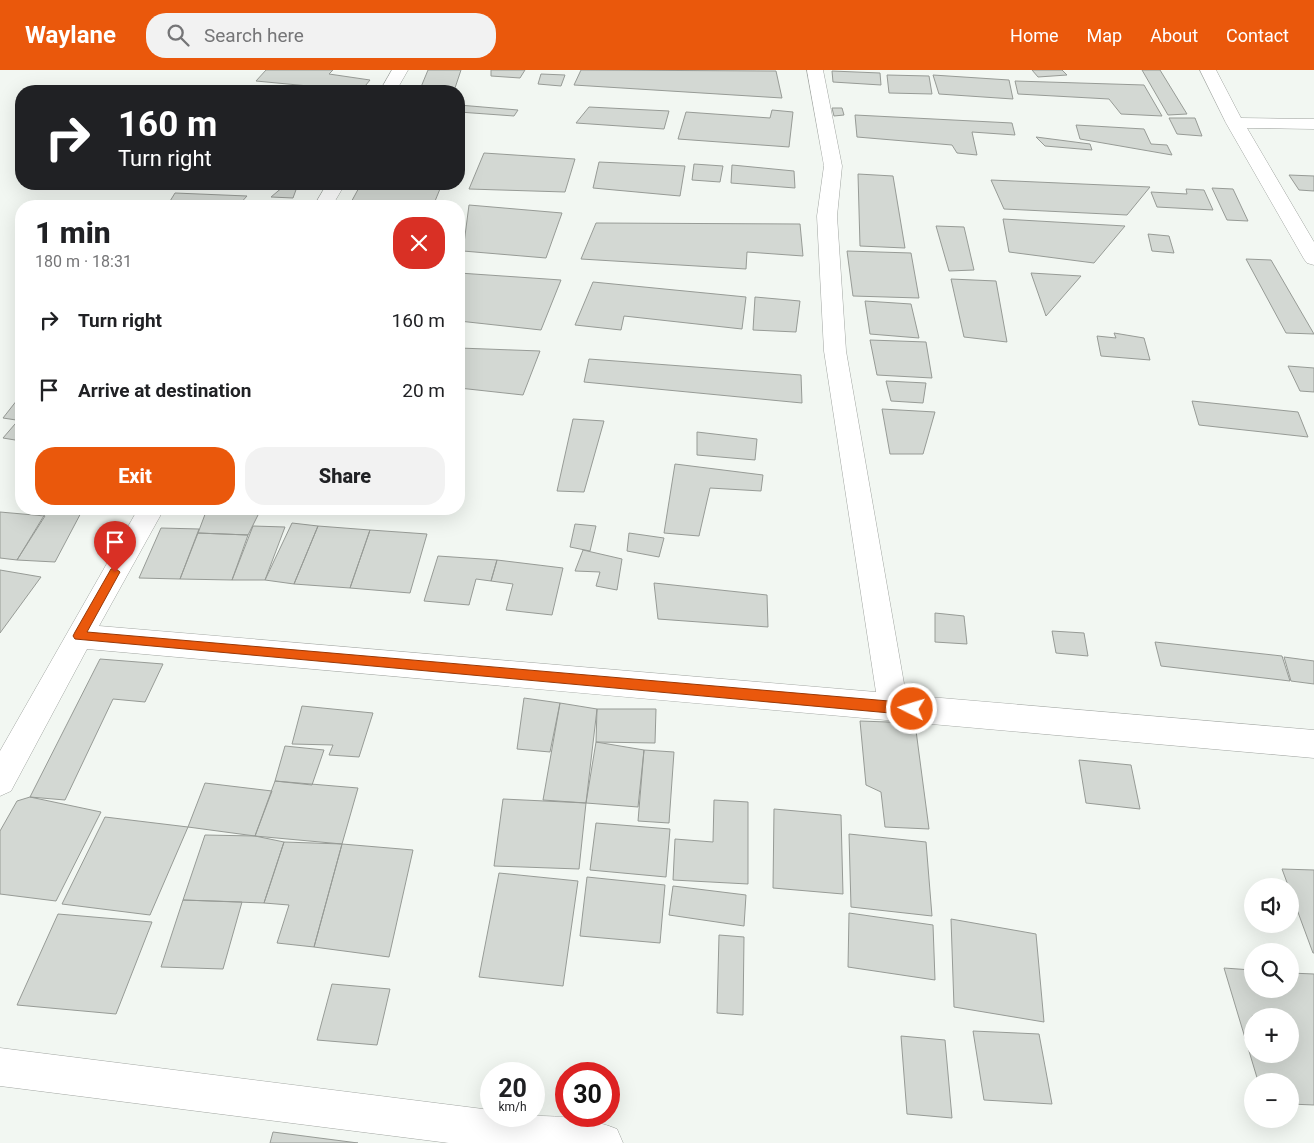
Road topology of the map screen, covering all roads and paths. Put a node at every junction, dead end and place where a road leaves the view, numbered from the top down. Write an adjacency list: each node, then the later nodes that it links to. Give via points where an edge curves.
1 (400, 70): 4 (street)
2 (815, 70): 10 (street, via 833,166 827,216 835,351)
3 (1208, 70): 5 (street)
4 (391, 85)
5 (1235, 123): 6 (street); 7 (street)
6 (1314, 124)
7 (1314, 259)
8 (148, 515): 9 (street)
9 (79, 636): 10 (street); 12 (street)
10 (893, 707): 11 (street)
11 (1314, 744)
12 (0, 781)
13 (0, 1067): 14 (street)
14 (603, 1143)

